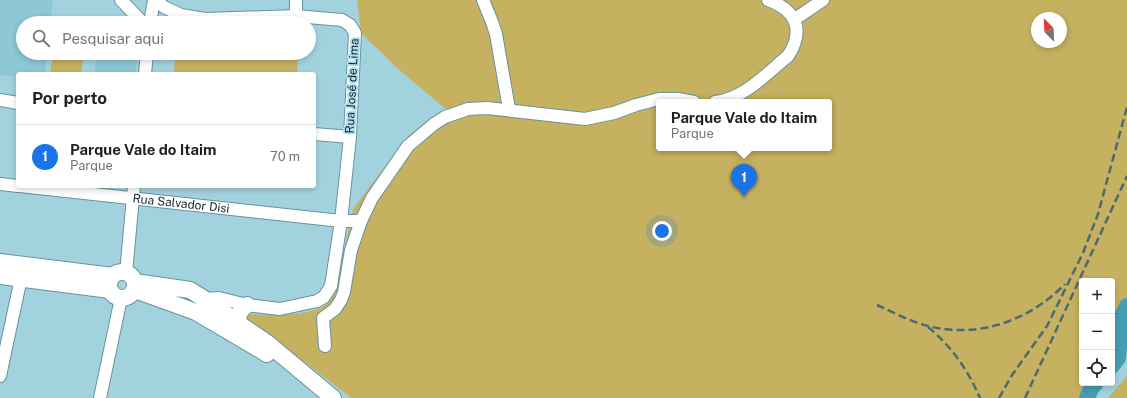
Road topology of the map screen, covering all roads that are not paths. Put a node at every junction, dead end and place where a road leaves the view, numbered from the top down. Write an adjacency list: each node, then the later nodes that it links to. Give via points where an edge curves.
1 (122, 0): 7 (street)
2 (155, 0): 8 (street); 9 (street, Rua José de Lima, via 164,7)
3 (296, 0): 10 (street)
4 (483, 0): 21 (street, via 496,34)
5 (768, 0): 12 (street, via 785,9)
6 (823, 0): 12 (street)
7 (137, 16)
8 (152, 16)
9 (187, 16)
10 (296, 16)
11 (316, 18): 23 (street, Rua José de Lima, via 342,20 350,25 355,33)
12 (795, 19): 17 (street, via 796,41 788,56 748,89)
13 (146, 60): 14 (street)
14 (145, 72)
15 (659, 99): 16 (street)
16 (678, 99)
17 (727, 99)
18 (0, 100): 20 (street)
19 (656, 100): 21 (street, via 636,104 614,114 585,119)
20 (16, 103)
21 (509, 109): 30 (street, via 468,109 434,124 408,146 372,198)
22 (316, 134): 23 (street)
23 (350, 137): 29 (street, Rua José de Lima)
24 (0, 184): 25 (street, Rua Salvador Disi)
25 (16, 186)
26 (37, 188): 28 (street, Rua Salvador Disi)
27 (134, 188): 28 (street)
28 (133, 199): 29 (street, Rua Salvador Disi); 34 (street)
29 (341, 221): 30 (street, Rua Salvador Disi); 36 (street, Rua José de Lima, via 331,286 324,297 309,304 280,309)
30 (361, 221): 39 (street, via 351,250 341,300 335,309 323,318)
31 (0, 262): 34 (main road)
32 (0, 276): 33 (main road)
33 (21, 278): 34 (main road); 40 (street)
34 (123, 285): 35 (main road, via 190,290); 37 (main road); 42 (street)
35 (204, 299): 36 (street, via 219,298); 37 (main road); 38 (main road)
36 (247, 305): 38 (main road, via 238,315)
37 (188, 309): 41 (main road)
38 (238, 323): 41 (main road, via 266,342)
39 (325, 346)
40 (0, 376)
41 (313, 382): 43 (main road)
42 (100, 398)
43 (333, 398)

